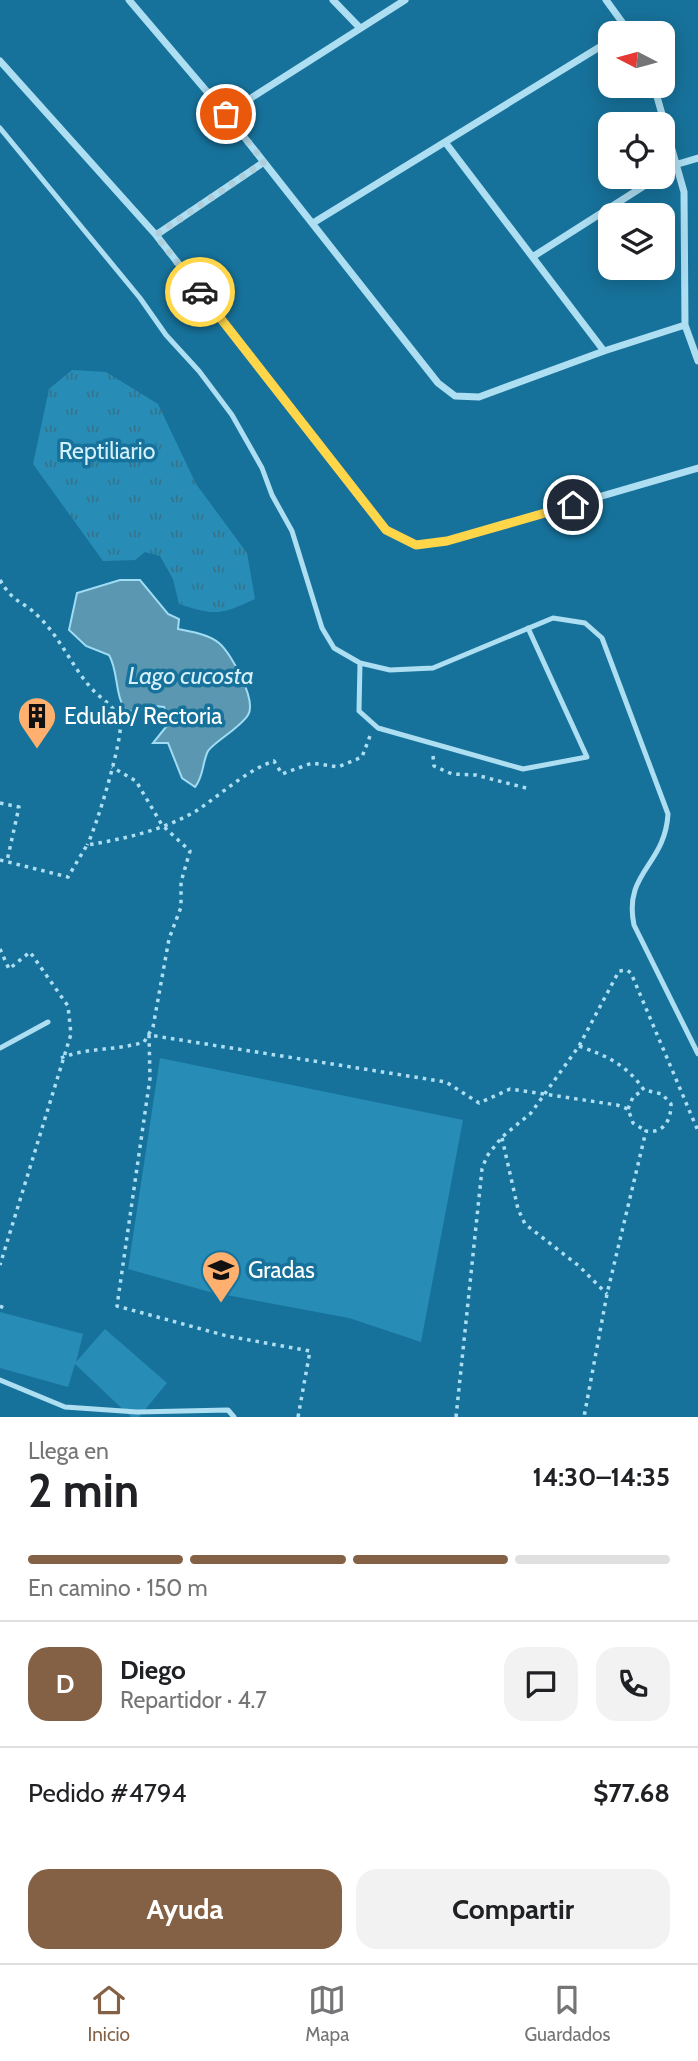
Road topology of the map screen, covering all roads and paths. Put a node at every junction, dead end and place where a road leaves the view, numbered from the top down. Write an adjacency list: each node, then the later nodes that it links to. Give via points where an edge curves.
1 (129, 0): 10 (street)
2 (333, 0): 6 (street)
3 (405, 0): 6 (street)
4 (606, 0): 5 (street)
5 (620, 21)
6 (360, 28): 10 (street)
7 (598, 48): 12 (street)
8 (0, 61): 19 (street)
9 (658, 98): 15 (street)
10 (226, 114): 14 (street)
11 (0, 128): 27 (lane, via 232,415 292,531 322,628 334,648)
12 (445, 142): 18 (street); 20 (street)
13 (698, 158): 15 (street)
14 (264, 162): 18 (street); 19 (street)
15 (678, 164): 16 (street); 21 (street, via 684,192)
16 (675, 166)
17 (639, 189): 20 (street)
18 (313, 223): 22 (street, via 438,383 455,396 479,397)
19 (156, 235): 24 (street, via 386,530 416,545 447,541)
20 (534, 256): 22 (street)
21 (685, 325): 22 (street); 23 (street)
22 (604, 351)
23 (698, 361)
24 (698, 468)
25 (0, 580): 30 (path, via 10,598 38,615 61,640 92,690 120,720 122,735)
26 (528, 628): 27 (lane, via 433,668 390,670); 27 (lane, via 587,757 523,769 378,728 359,711); 42 (lane, via 553,618 585,623 602,638 668,814 660,850 632,890 632,916)
27 (360, 663)
28 (378, 737): 33 (path, via 370,735 362,757 338,767 312,763 282,774 274,761 256,767 197,810)
29 (433, 747): 31 (path, via 434,766 452,774 476,775)
30 (112, 767): 33 (path, via 136,781); 34 (path)
31 (530, 789)
32 (0, 803): 36 (path, via 19,807)
33 (162, 825): 34 (path); 39 (path, via 190,851)
34 (87, 845): 36 (path, via 68,877)
35 (0, 860): 36 (path)
36 (7, 861)
37 (0, 949): 43 (path, via 9,969 30,951 68,1006 71,1034)
38 (48, 1022): 41 (lane)
39 (149, 1035): 43 (path, via 144,1042 128,1047 83,1049); 45 (path, via 446,1082 479,1102 510,1089); 56 (path, via 150,1078 117,1306 227,1336 310,1351)
40 (579, 1046): 44 (path, via 611,1058 633,1073); 45 (path); 48 (path, via 614,977 627,970)
41 (0, 1048)
42 (698, 1054)
43 (61, 1058): 50 (path)
44 (644, 1090): 46 (path, via 633,1097); 47 (path, via 662,1094 671,1104 671,1116 664,1126)
45 (545, 1094): 46 (path); 49 (path, via 531,1113)
46 (628, 1109): 47 (path, via 633,1124)
47 (646, 1131): 51 (path)
48 (698, 1131)
49 (502, 1137): 51 (path, via 525,1224); 57 (path, via 482,1169)
50 (0, 1265)
51 (607, 1294): 58 (path)
52 (0, 1306): 53 (path)
53 (6, 1309)
54 (0, 1380): 55 (lane, via 65,1407 137,1412 228,1410)
55 (234, 1417)
56 (298, 1417)
57 (456, 1417)
58 (584, 1417)

